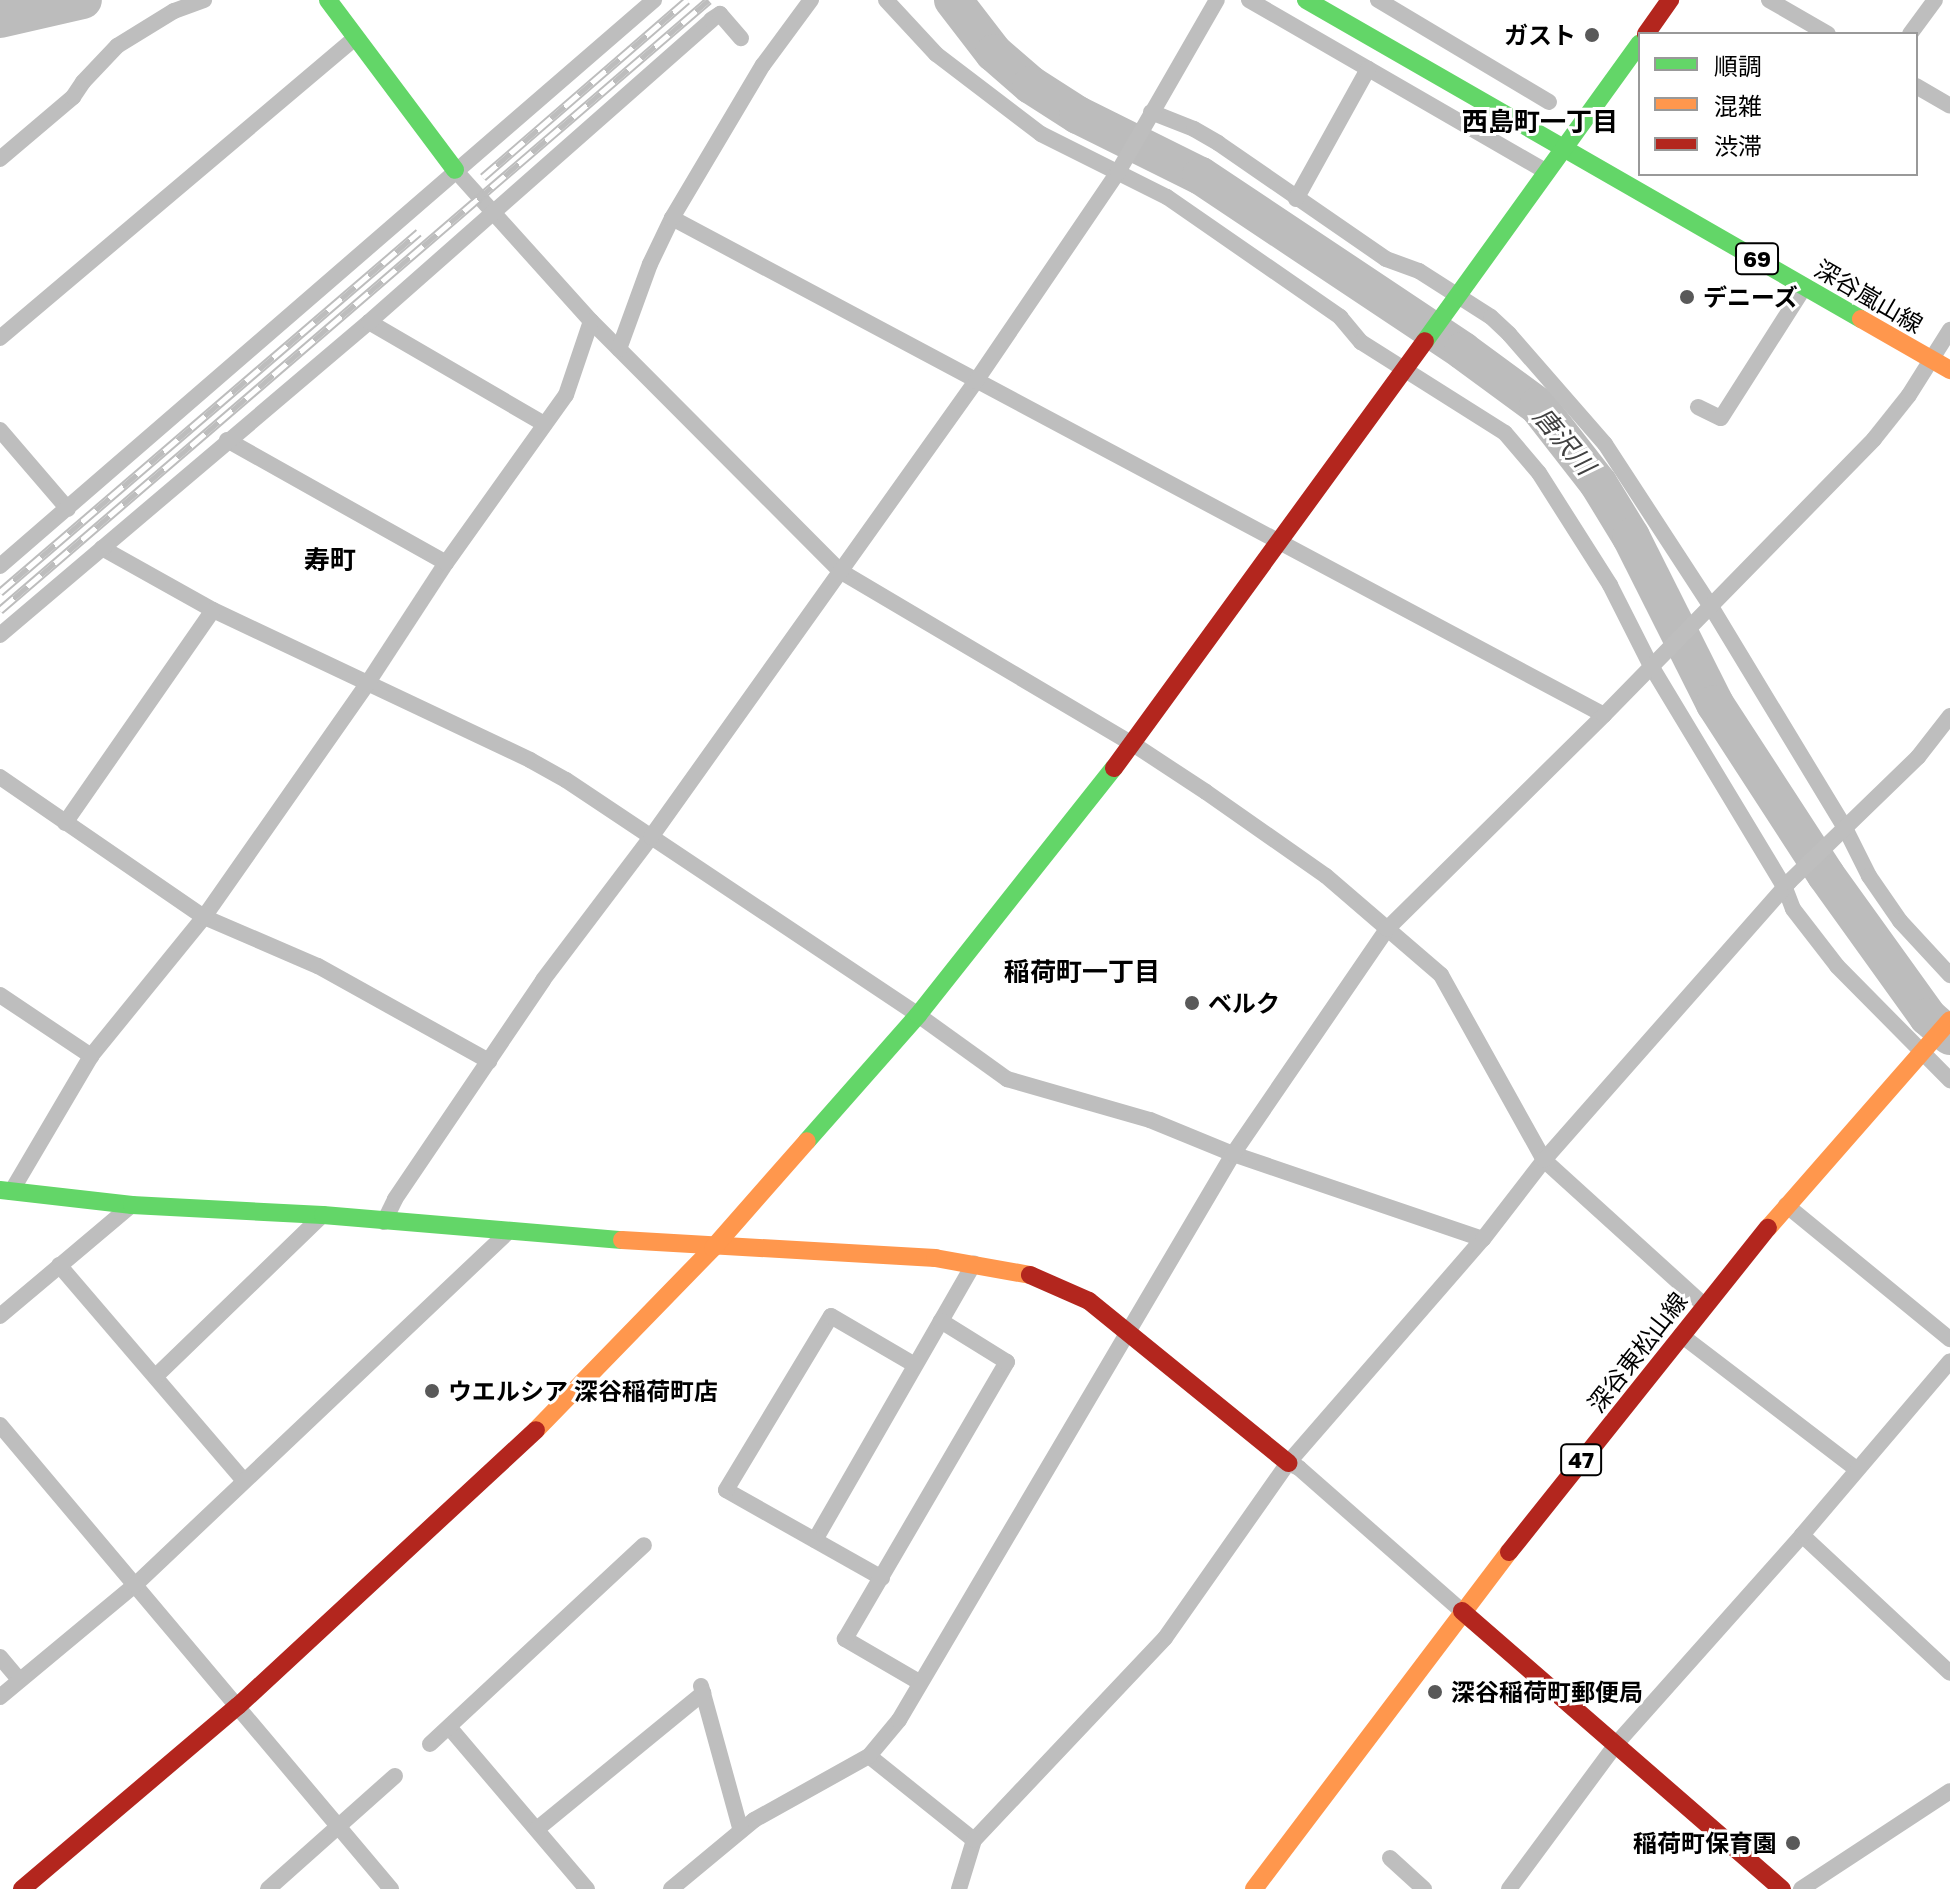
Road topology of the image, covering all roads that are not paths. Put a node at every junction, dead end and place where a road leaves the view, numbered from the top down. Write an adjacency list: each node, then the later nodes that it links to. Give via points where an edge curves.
1 (204, 0): 25 (street, via 174,11 117,46 73,97)
2 (328, 0): 16 (street)
3 (654, 0): 27 (street)
4 (811, 0): 31 (street, via 763,65)
5 (886, 0): 26 (street, via 936,54 985,95 1041,134)
6 (1217, 0): 23 (street)
7 (1249, 0): 19 (street)
8 (1306, 0): 24 (street, 深谷嵐山線 / 69)
9 (1378, 0): 21 (street)
10 (1670, 0): 13 (street)
11 (1769, 0): 14 (street)
12 (1935, 0): 15 (street)
13 (1647, 32)
14 (1825, 32)
15 (1911, 32)
16 (355, 38): 27 (street); 37 (street)
17 (741, 38): 30 (street, via 720,14 711,20)
18 (1638, 46): 24 (street)
19 (1368, 69): 28 (street); 29 (street)
20 (1918, 87): 22 (street)
21 (1549, 102)
22 (1950, 106)
23 (1149, 116): 26 (street); 29 (street, via 1194,129)
24 (1564, 149): 28 (street); 32 (street, 深谷嵐山線 / 69)
25 (0, 159)
26 (1120, 169): 40 (street, via 1340,317 1361,342); 42 (street)
27 (455, 170): 30 (street); 47 (street)
28 (1547, 172): 33 (street)
29 (1296, 199): 33 (street, via 1386,259 1419,271)
30 (491, 212): 34 (street); 35 (street)
31 (672, 218): 38 (street); 42 (street)
32 (1805, 286): 39 (street, 深谷嵐山線 / 69); 43 (street, via 1721,418)
33 (1457, 300): 40 (street); 53 (street, via 1509,334 1577,408)
34 (591, 321): 38 (street); 44 (street, via 566,395)
35 (369, 322): 44 (street); 46 (street)
36 (1950, 330): 39 (street)
37 (0, 338)
38 (619, 349): 52 (street)
39 (1933, 360): 41 (street, 深谷嵐山線 / 69); 53 (street, via 1874,439)
40 (1408, 367): 48 (street); 56 (street, via 1490,421 1539,473)
41 (1950, 370)
42 (976, 381): 48 (street); 52 (street)
43 (1698, 407)
44 (544, 424): 50 (street)
45 (0, 430): 47 (street)
46 (227, 440): 49 (street); 50 (street)
47 (68, 509): 51 (street)
48 (1281, 543): 58 (street); 60 (street)
49 (102, 548): 54 (street); 55 (street)
50 (446, 563): 57 (street)
51 (0, 566)
52 (840, 571): 60 (street); 64 (street)
53 (1707, 608): 56 (street); 63 (street)
54 (213, 610): 57 (street); 62 (street)
55 (0, 635)
56 (1655, 662): 58 (street); 65 (street)
57 (367, 684): 64 (street, via 530,760); 66 (street)
58 (1604, 715): 67 (street)
59 (1950, 716): 63 (street, via 1918,757)
60 (1133, 744): 67 (street, via 1326,876); 70 (street)
61 (0, 777): 62 (street)
62 (65, 823): 66 (street)
63 (1842, 830): 65 (street); 68 (street, via 1900,921)
64 (651, 837): 70 (street); 74 (street)
65 (1787, 885): 72 (street, via 1793,909 1837,966); 77 (street)
66 (204, 917): 73 (street); 74 (street, via 318,966)
67 (1387, 929): 76 (street); 77 (street, via 1441,975)
68 (1950, 975)
69 (0, 995): 73 (street)
70 (918, 1015): 76 (street, via 1007,1079 1150,1120); 85 (street)
71 (1950, 1020): 72 (street, 47)
72 (1924, 1050): 75 (street); 80 (street, 深谷東松山線 / 47)
73 (91, 1056): 78 (street)
74 (489, 1061): 82 (street)
75 (1950, 1080)
76 (1233, 1154): 84 (street); 91 (street)
77 (1544, 1160): 84 (street); 88 (street)
78 (6, 1191): 79 (street)
79 (132, 1205): 81 (street); 87 (street)
80 (1786, 1205): 88 (street, 深谷東松山線 / 47); 93 (street)
81 (323, 1215): 82 (street); 96 (street)
82 (384, 1222): 83 (street)
83 (508, 1232): 85 (street); 100 (street)
84 (1483, 1239): 98 (street)
85 (713, 1248): 86 (street); 112 (street, via 528,1438)
86 (974, 1263): 90 (street); 91 (street, via 1053,1283)
87 (59, 1265): 89 (street); 96 (street)
88 (1704, 1305): 92 (street, 深谷東松山線 / 47)
89 (0, 1316)
90 (941, 1321): 95 (street); 104 (street, via 1007,1362)
91 (1131, 1332): 98 (street); 110 (street)
92 (1681, 1335): 99 (street); 106 (street, 深谷東松山線 / 47)
93 (1950, 1339)
94 (1950, 1361): 99 (street)
95 (915, 1365): 102 (street); 102 (street, via 831,1316 726,1490)
96 (156, 1376): 100 (street)
97 (0, 1425): 105 (street)
98 (1288, 1463): 106 (street); 122 (street, via 1165,1638)
99 (1856, 1469): 101 (street)
100 (244, 1481): 105 (street)
101 (1802, 1535): 108 (street); 114 (street)
102 (815, 1540): 104 (street)
103 (644, 1545): 113 (street)
104 (882, 1578): 110 (street, via 845,1639)
105 (135, 1585): 109 (street); 112 (street)
106 (1462, 1611): 114 (street); 131 (street, 深谷東松山線 / 47)
107 (0, 1657): 109 (street)
108 (1950, 1673)
109 (19, 1680): 111 (street)
110 (919, 1682): 116 (street, via 899,1720)
111 (0, 1697)
112 (238, 1706): 119 (street); 125 (street)
113 (449, 1727): 115 (street); 120 (street)
114 (1617, 1743): 124 (street); 133 (street)
115 (430, 1744)
116 (869, 1756): 121 (street); 122 (street)
117 (395, 1776): 119 (street)
118 (1950, 1791): 134 (street)
119 (339, 1829): 126 (street); 127 (street)
120 (537, 1829): 121 (street, via 701,1687); 128 (street)
121 (741, 1831): 129 (street)
122 (974, 1840): 130 (street)
123 (1390, 1858): 132 (street)
124 (1779, 1888)
125 (22, 1889)
126 (268, 1889)
127 (391, 1889)
128 (587, 1889)
129 (671, 1889)
130 (959, 1889)
131 (1254, 1889)
132 (1424, 1889)
133 (1509, 1889)
134 (1801, 1889)

